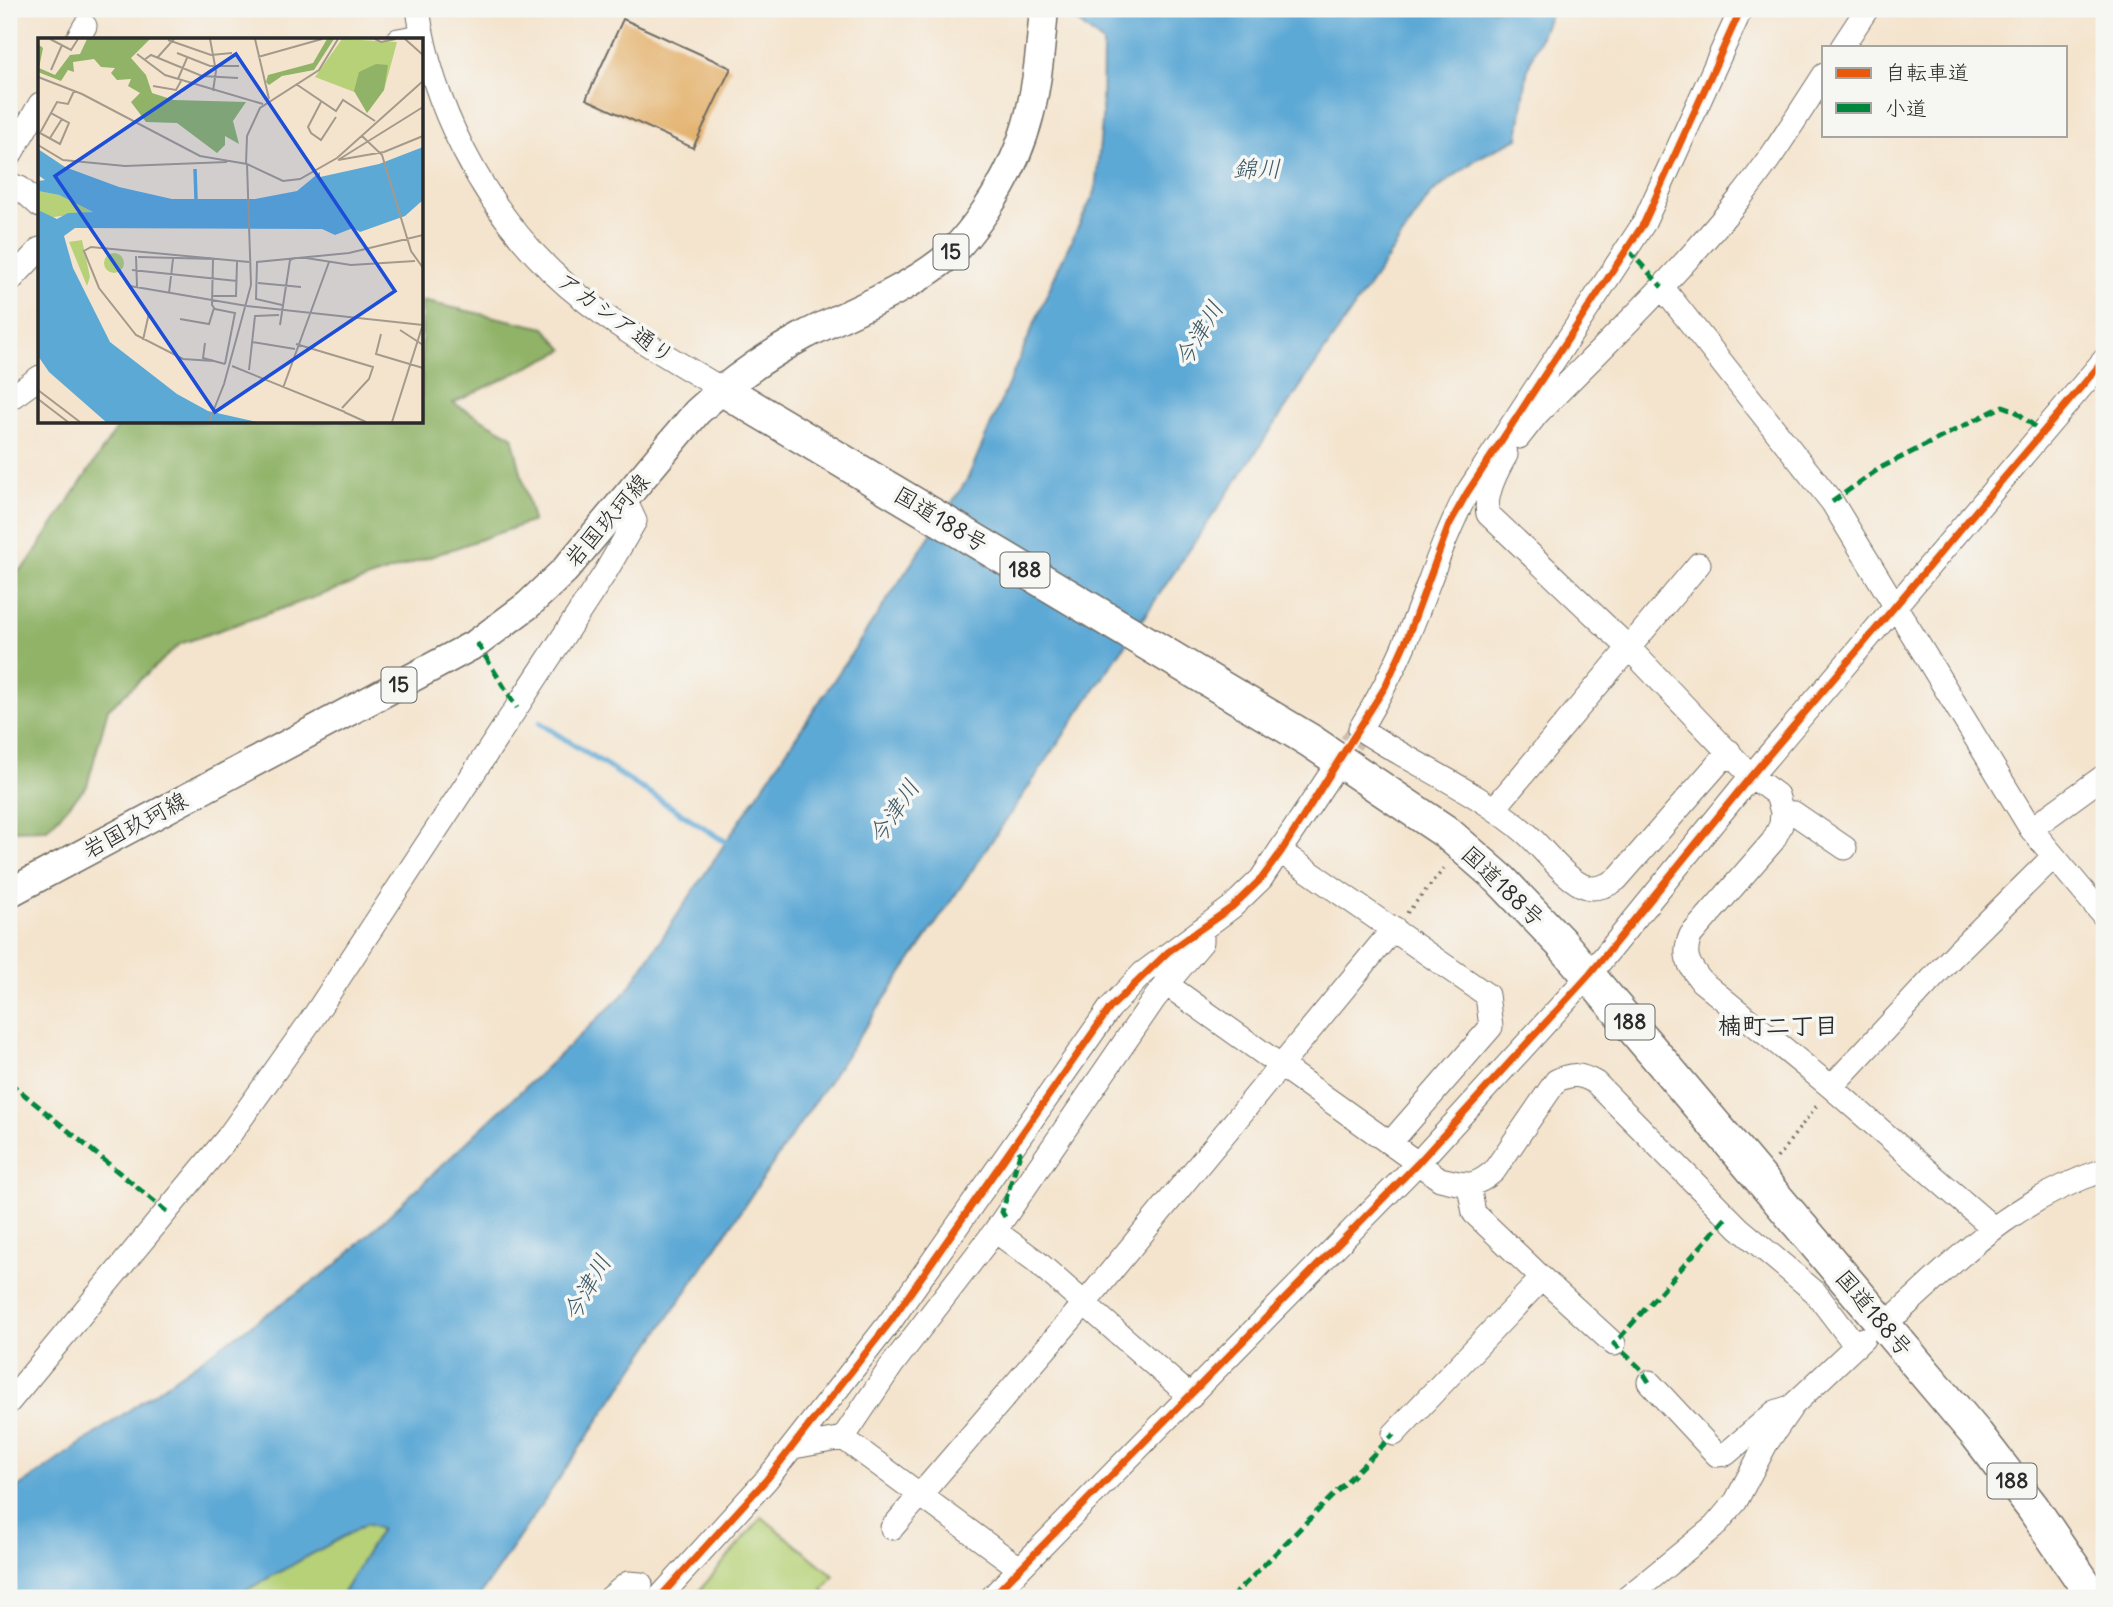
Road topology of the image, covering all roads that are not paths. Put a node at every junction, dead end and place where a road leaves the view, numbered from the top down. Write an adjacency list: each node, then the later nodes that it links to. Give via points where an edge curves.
1 (418, 9): 5 (street, アカシア通り)
2 (1044, 9): 19 (main road, 岩国玖珂線 / 15, via 1029,120 1018,158 972,230 942,261 917,278 802,337)
3 (1741, 9): 21 (street, via 1644,223)
4 (1867, 9): 7 (street)
5 (421, 36): 6 (street)
6 (410, 38)
7 (1843, 46)
8 (424, 47): 19 (street, アカシア通り, via 465,153 518,232 551,270 597,310)
9 (1822, 78): 16 (street, via 1769,160)
10 (38, 107): 11 (street)
11 (9, 158)
12 (9, 184): 13 (street)
13 (38, 204)
14 (38, 251): 15 (street)
15 (9, 282)
16 (1662, 287): 21 (street); 24 (street, via 1832,502)
17 (2104, 360): 24 (street)
18 (38, 378): 20 (street)
19 (722, 389): 22 (main road, 岩国玖珂線 / 15, via 697,412); 40 (highway, 国道188号 / 188, via 1288,728 1446,832 1500,880)
20 (9, 399)
21 (1504, 446): 25 (street, via 1490,488 1488,514); 30 (street, via 1449,525 1408,636 1360,729)
22 (625, 500): 36 (main road, 岩国玖珂線 / 15, via 565,570 477,643); 56 (street, via 635,521 605,573 312,1019 228,1137)
23 (1699, 564): 25 (street)
24 (1895, 607): 28 (street); 32 (street)
25 (1629, 648): 26 (street); 30 (street)
26 (1729, 751): 28 (street); 30 (street, via 1608,886 1587,887 1568,875)
27 (1330, 775): 34 (street)
28 (1751, 776): 31 (street, via 1777,795); 40 (street)
29 (2104, 776): 32 (street)
30 (1494, 809)
31 (1782, 812): 33 (street, via 1794,813); 43 (street, via 1773,841 1691,935 1685,948 1687,963 1701,981)
32 (2031, 829): 35 (street)
33 (1844, 849)
34 (1281, 852): 38 (street); 39 (street, via 1261,879)
35 (2053, 857): 37 (street); 43 (street)
36 (9, 893)
37 (2104, 916)
38 (1394, 928): 42 (street); 44 (street, via 1487,995 1491,1027)
39 (1202, 929): 41 (street, via 1202,943); 60 (street, via 1143,973 1110,1008 890,1322)
40 (1590, 974): 45 (street); 69 (highway, 国道188号 / 188, via 1922,1370 2033,1508)
41 (1166, 984): 42 (street); 49 (street)
42 (1280, 1066): 44 (street); 51 (street)
43 (1831, 1087): 48 (street)
44 (1391, 1142): 45 (street)
45 (1418, 1163): 47 (street, via 1440,1179); 55 (street)
46 (2104, 1170): 48 (street, via 2032,1200)
47 (1469, 1186): 50 (street, via 1474,1213); 57 (street, via 1494,1171 1556,1082 1568,1075 1582,1075 1597,1083 1739,1228 1815,1292 1859,1343)
48 (1992, 1227): 52 (street)
49 (995, 1231): 51 (street); 59 (street, via 892,1365)
50 (1542, 1278): 53 (street); 58 (street)
51 (1085, 1303): 55 (street); 61 (street)
52 (1899, 1312)
53 (1614, 1344)
54 (1649, 1382): 57 (street, via 1717,1455 1726,1454 1775,1412)
55 (1191, 1397): 63 (street)
56 (9, 1402)
57 (1793, 1405): 68 (street, via 1766,1444 1737,1501 1714,1527)
58 (1394, 1434)
59 (843, 1438): 60 (street); 61 (street)
60 (794, 1447): 66 (street)
61 (920, 1494): 62 (street); 63 (street)
62 (891, 1528)
63 (1018, 1567): 67 (street)
64 (610, 1598): 65 (street, via 628,1583 641,1584)
65 (632, 1598)
66 (659, 1598)
67 (991, 1598)
68 (1627, 1598)
69 (2094, 1598)

